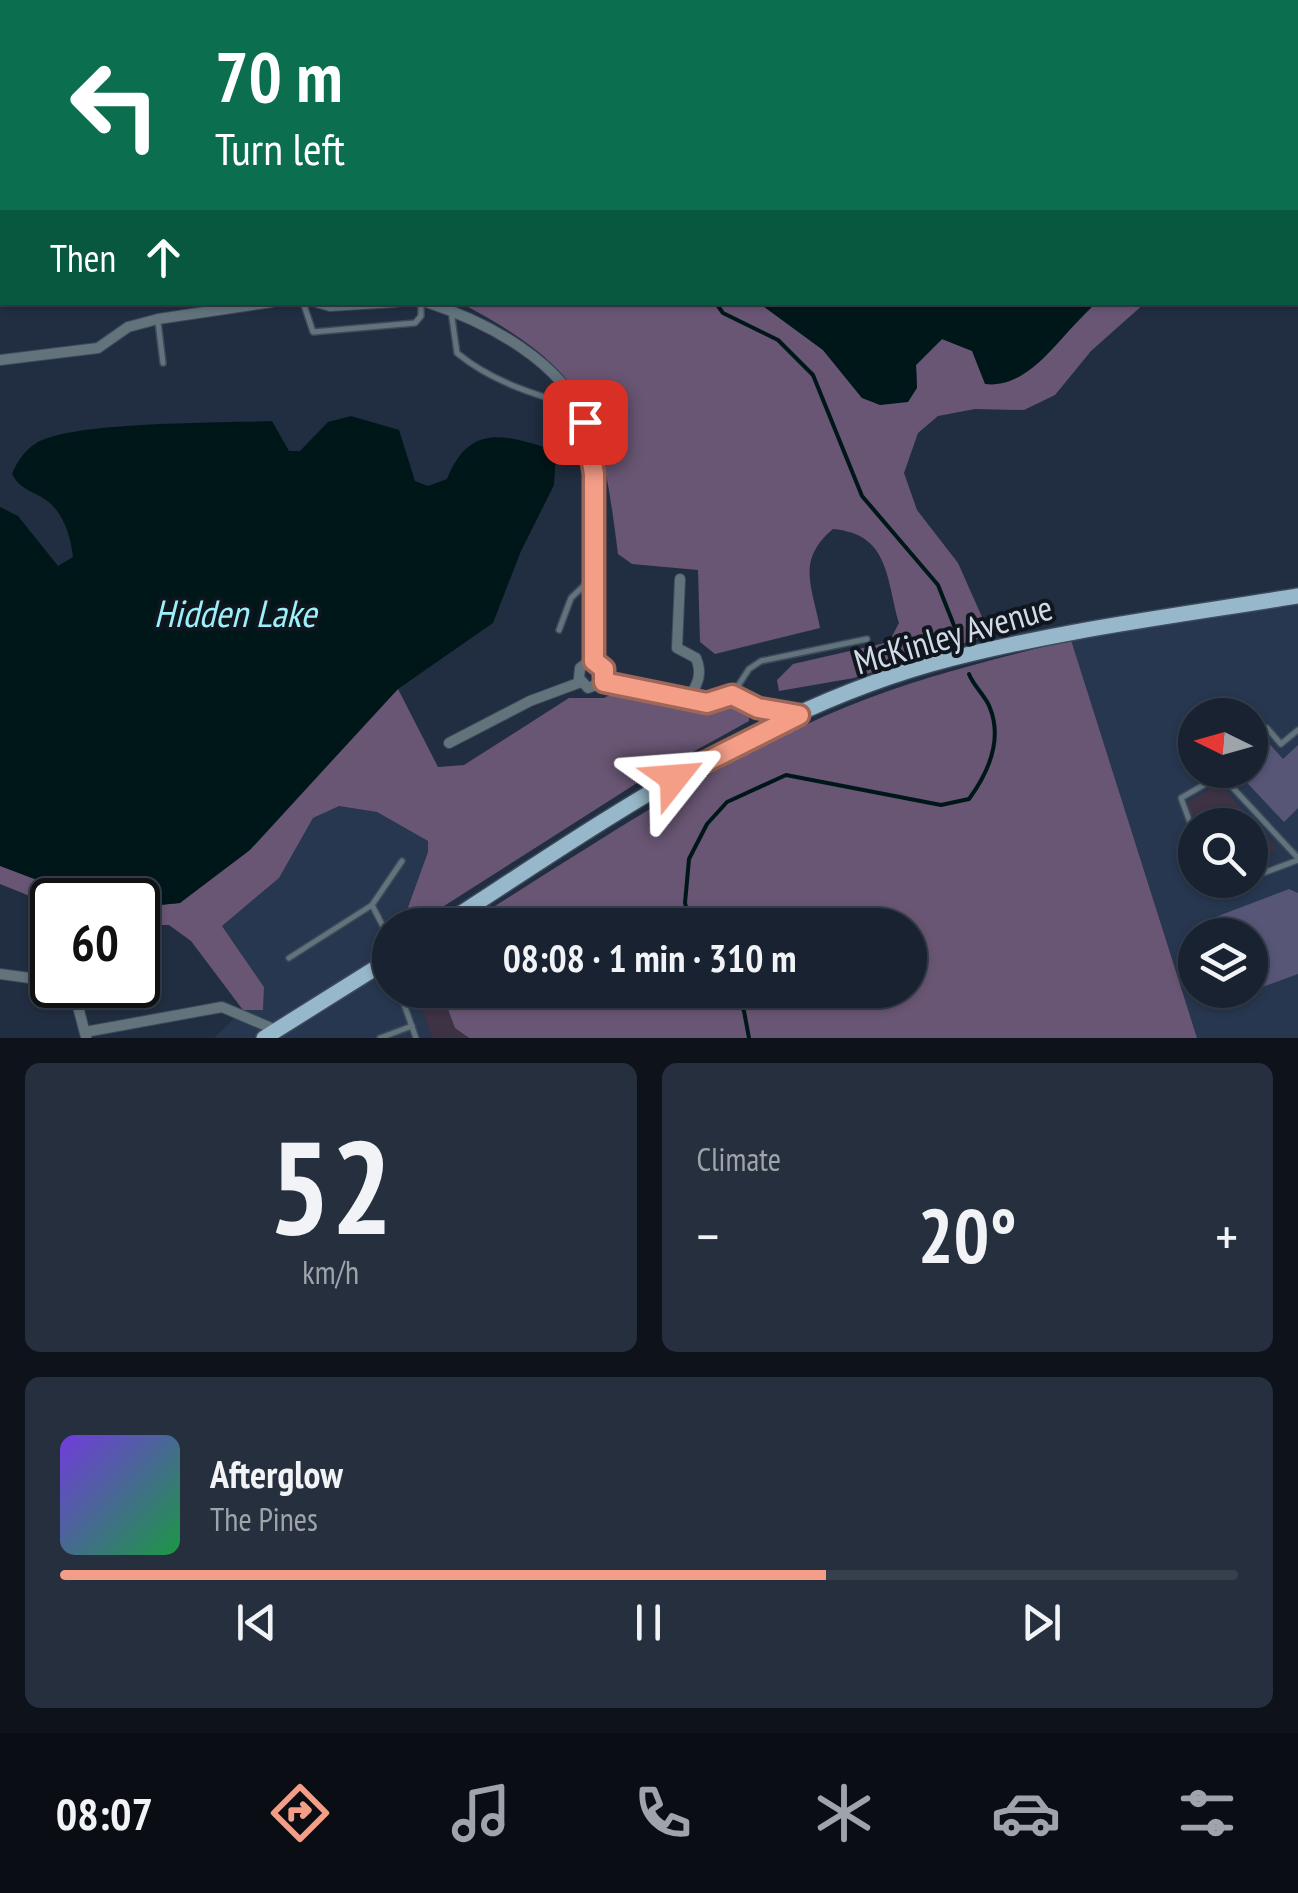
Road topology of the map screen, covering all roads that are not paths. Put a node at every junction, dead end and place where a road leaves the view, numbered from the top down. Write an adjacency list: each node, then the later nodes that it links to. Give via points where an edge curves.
1 (252, 305): 6 (street)
2 (304, 305): 3 (lane, via 314,332 416,323)
3 (423, 305)
4 (434, 305): 5 (street)
5 (451, 310): 9 (street, via 532,357); 9 (lane, via 457,353 467,361 506,383)
6 (158, 319): 7 (street, via 128,327 98,348); 8 (lane)
7 (0, 360)
8 (163, 363)
9 (579, 407): 10 (street, via 594,474)
10 (592, 578): 13 (lane, via 571,598); 15 (street)
11 (680, 580): 19 (street, via 677,648 700,667)
12 (1298, 596): 20 (main road, McKinley Avenue, via 1073,631 929,665)
13 (560, 630)
14 (867, 639): 18 (lane, via 761,661)
15 (594, 661): 16 (street, via 580,668); 17 (street, via 604,669)
16 (581, 682): 17 (street, via 592,689); 23 (street)
17 (604, 682): 19 (street)
18 (732, 695): 19 (lane, via 707,703); 20 (lane, via 758,708)
19 (689, 699)
20 (799, 715): 32 (main road, McKinley Avenue, via 674,778)
21 (1268, 729): 22 (lane, via 1281,744)
22 (1298, 730)
23 (450, 743)
24 (1197, 788): 26 (lane, via 1180,798)
25 (1238, 788): 27 (lane)
26 (1184, 808)
27 (1298, 859): 29 (lane)
28 (402, 861): 30 (lane)
29 (1268, 871)
30 (372, 905): 31 (lane); 33 (lane)
31 (374, 908)
32 (470, 908)
33 (289, 958)
34 (0, 974): 36 (street)
35 (372, 975): 40 (main road)
36 (30, 978)
37 (78, 1008): 41 (street)
38 (406, 1008): 39 (lane)
39 (412, 1026): 42 (lane); 43 (lane)
40 (278, 1033): 41 (street, via 222,1007)
41 (86, 1035)
42 (380, 1038)
43 (416, 1038)

